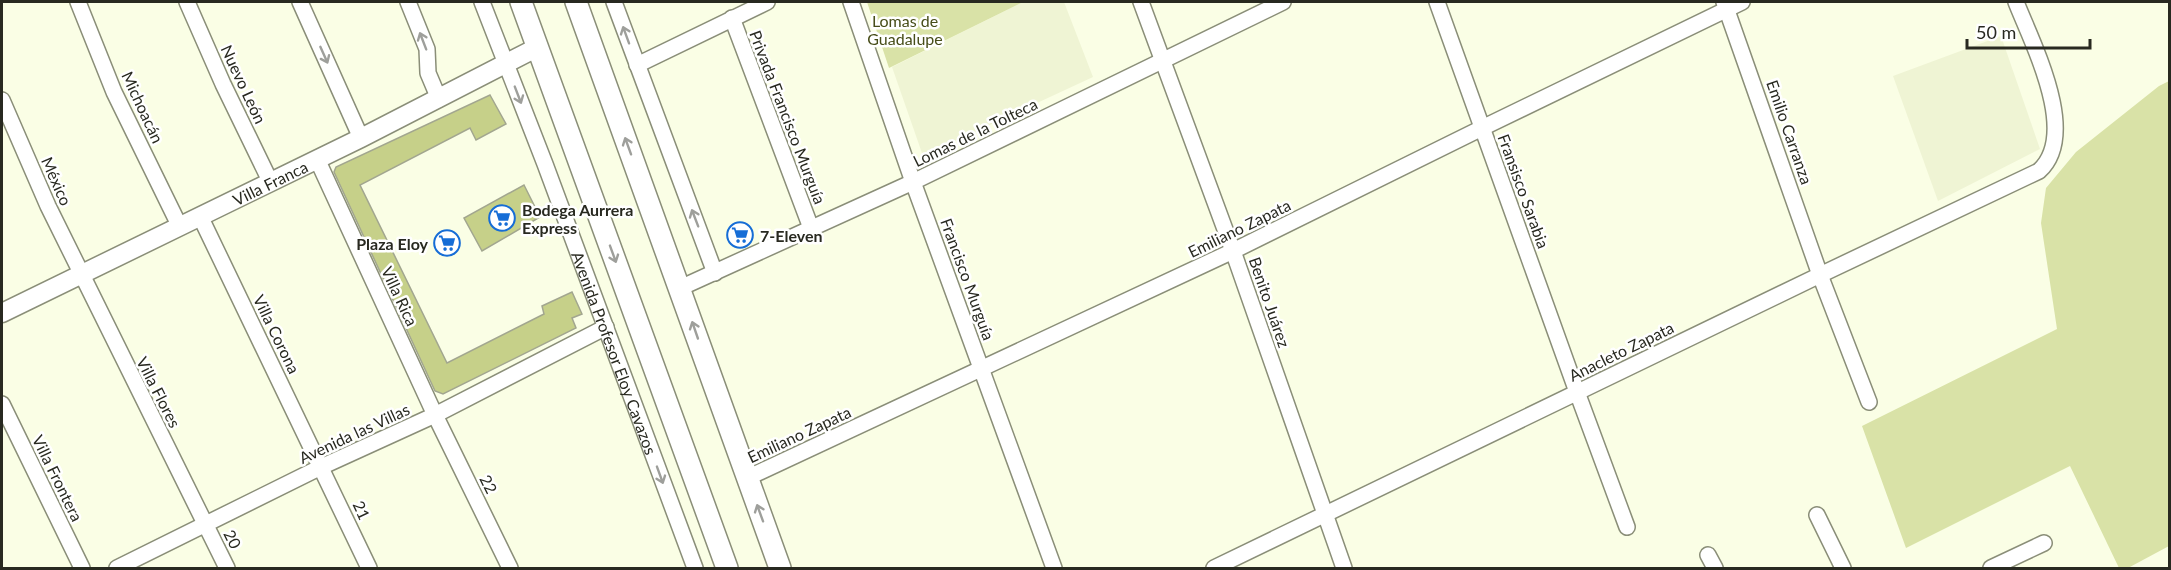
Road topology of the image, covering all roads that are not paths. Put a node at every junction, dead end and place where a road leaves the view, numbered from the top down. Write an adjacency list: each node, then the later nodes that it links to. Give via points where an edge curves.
1 (78, 2): 30 (street, Michoacán, via 114,92)
2 (187, 2): 27 (street, Nuevo León)
3 (300, 2): 25 (street, one-way to 25)
4 (408, 2): 22 (street, one-way to 4, via 428,73 427,49)
5 (482, 2): 20 (street, Avenida Profesor Eloy Cavazos)
6 (521, 2): 18 (main road, Avenida Profesor Eloy Cavazos)
7 (576, 2): 36 (main road, one-way to 7)
8 (614, 2): 21 (street, one-way to 8)
9 (767, 2): 17 (street)
10 (851, 2): 28 (street, Francisco Murguía)
11 (1141, 2): 19 (street, Benito Juárez)
12 (1283, 2): 19 (street, Lomas de la Tolteca)
13 (1437, 2): 24 (street, Fransisco Sarabia)
14 (1742, 2): 16 (street, Emiliano Zapata)
15 (2016, 2): 35 (street, Anacleto Zapata, via 2050,92 2056,120 2056,139 2044,166 2035,174)
16 (1726, 5): 24 (street, Emiliano Zapata); 35 (street, Emilio Carranza)
17 (732, 18): 21 (street); 31 (street, Privada Francisco Murguía)
18 (538, 46): 20 (street, Villa Franca); 57 (main road, Avenida Profesor Eloy Cavazos, one-way to 57)
19 (1163, 59): 28 (street, Lomas de la Tolteca); 32 (street, Benito Juárez)
20 (506, 63): 22 (street, Villa Franca); 38 (street, Avenida Profesor Eloy Cavazos, one-way to 38)
21 (637, 65): 33 (street, one-way to 21)
22 (439, 99): 25 (street, Villa Franca)
23 (2, 100): 34 (street, México)
24 (1482, 128): 32 (street, Emiliano Zapata); 40 (street, Fransisco Sarabia)
25 (361, 138): 26 (street, Villa Franca)
26 (317, 159): 27 (street, Villa Franca); 43 (street, Villa Rica)
27 (270, 181): 29 (street, Villa Franca)
28 (913, 182): 31 (street, Lomas de la Tolteca); 39 (street, Francisco Murguía)
29 (200, 216): 30 (street, Villa Franca); 44 (street, Villa Corona)
30 (179, 225): 34 (street, Villa Franca)
31 (811, 228): 33 (street, Lomas de la Tolteca)
32 (1233, 251): 39 (street, Emiliano Zapata); 46 (street, Benito Juárez)
33 (716, 273): 36 (street, Lomas de la Tolteca)
34 (82, 275): 37 (street, Villa Franca); 48 (street, Villa Flores)
35 (1820, 275): 40 (street, Anacleto Zapata); 41 (street, Emilio Carranza)
36 (680, 288): 45 (main road, one-way to 36)
37 (2, 313)
38 (606, 327): 43 (street, Avenida las Villas); 56 (street, Avenida Profesor Eloy Cavazos, one-way to 56)
39 (983, 370): 45 (street, Emiliano Zapata); 59 (street, Francisco Murguía)
40 (1577, 392): 46 (street, Anacleto Zapata); 49 (street, Fransisco Sarabia)
41 (1869, 402)
42 (2, 404): 51 (street, Villa Frontera)
43 (435, 414): 44 (street, Avenida las Villas); 55 (street, 22)
44 (321, 467): 48 (street, Avenida las Villas); 54 (street, 21)
45 (747, 478): 58 (main road, one-way to 45)
46 (1324, 514): 60 (street, Anacleto Zapata); 61 (street, Benito Juárez)
47 (1817, 515): 62 (street)
48 (206, 525): 52 (street, Avenida las Villas); 53 (street, 20)
49 (1627, 527)
50 (2044, 543): 63 (street)
51 (82, 568)
52 (117, 568)
53 (227, 568)
54 (369, 568)
55 (510, 568)
56 (694, 568)
57 (727, 568)
58 (780, 568)
59 (1054, 568)
60 (1214, 568)
61 (1344, 568)
62 (1843, 568)
63 (1991, 568)

